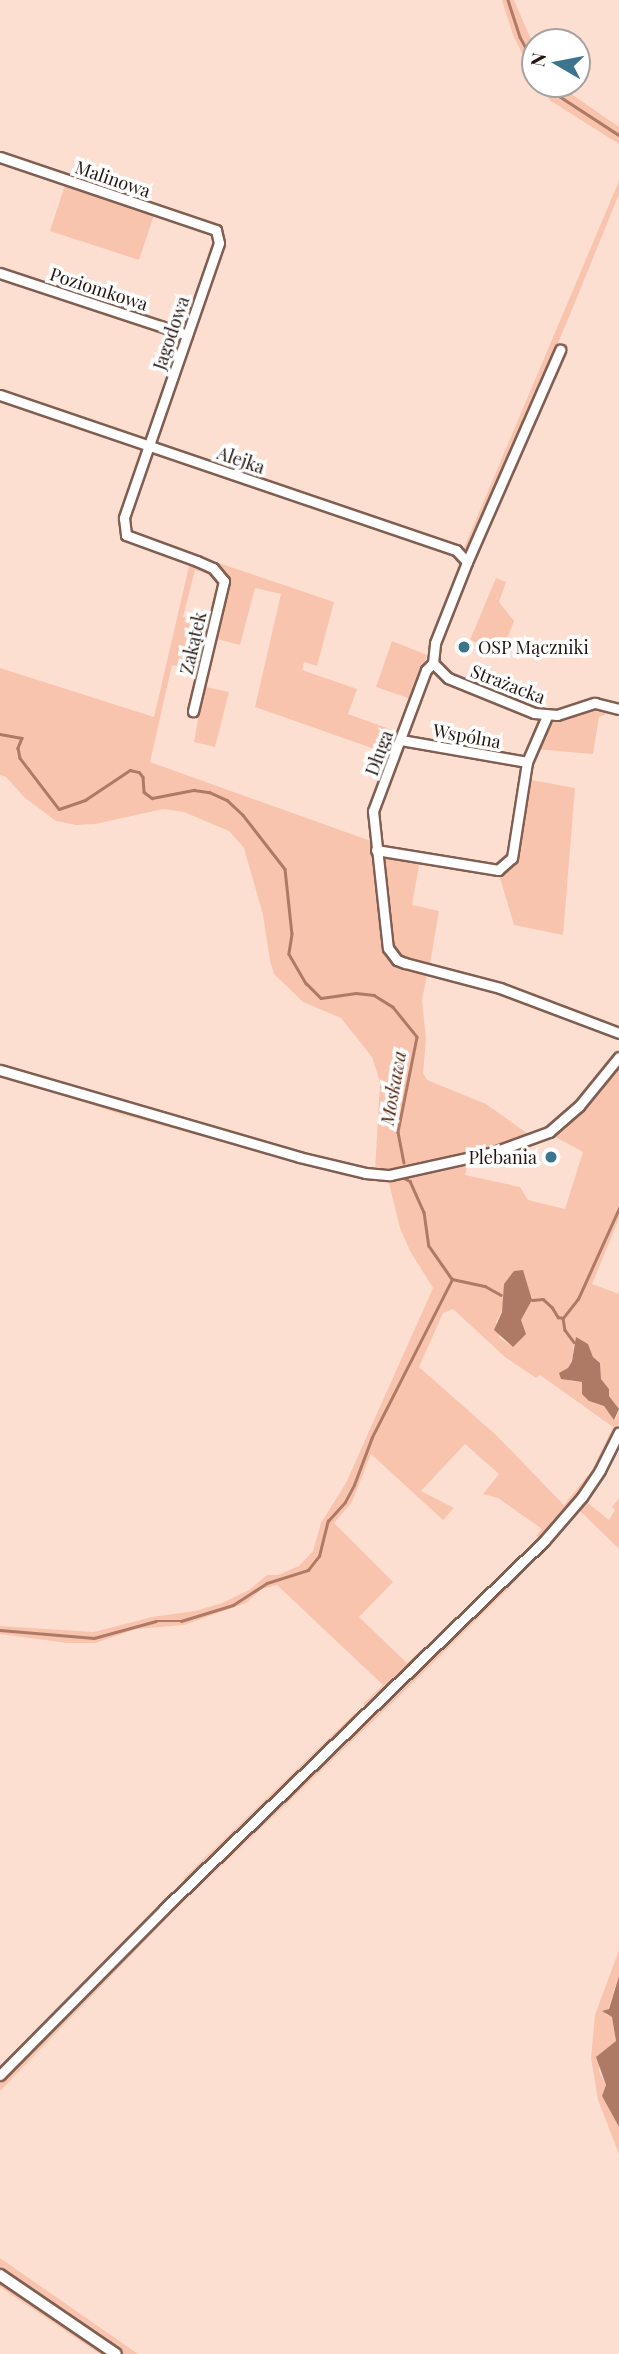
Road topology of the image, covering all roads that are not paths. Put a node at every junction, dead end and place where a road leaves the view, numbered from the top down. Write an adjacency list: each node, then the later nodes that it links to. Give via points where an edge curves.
1 (0, 157): 2 (street, Malinowa)
2 (216, 230): 4 (street, Jagodowa, via 219,243)
3 (0, 273): 4 (street, Poziomkowa)
4 (187, 335): 7 (street, Jagodowa)
5 (560, 350): 8 (street, Długa)
6 (0, 395): 7 (street, Alejka)
7 (148, 446): 8 (street, Alejka, via 456,550); 9 (street, Jagodowa, via 124,519 127,536 205,564)
8 (467, 562): 10 (street, Długa, via 435,643)
9 (223, 581): 12 (street, Zakątek)
10 (433, 663): 13 (street, Strażacka, via 447,678); 14 (street, Długa, via 426,670)
11 (619, 709): 13 (street, Strażacka, via 595,703)
12 (193, 711)
13 (547, 716): 15 (street)
14 (401, 740): 15 (street, Wspólna); 16 (street, Długa, via 373,811)
15 (527, 762): 16 (street, via 512,858 498,870)
16 (376, 850): 17 (street, Długa, via 387,948 397,960 499,988)
17 (619, 1033)
18 (619, 1057): 19 (street, via 579,1106 549,1132 494,1152 390,1175 365,1173)
19 (0, 1070)
20 (619, 1432): 21 (street, via 582,1497 544,1541 164,1909)
21 (0, 2075)
22 (0, 2275): 23 (street)
23 (116, 2354)

